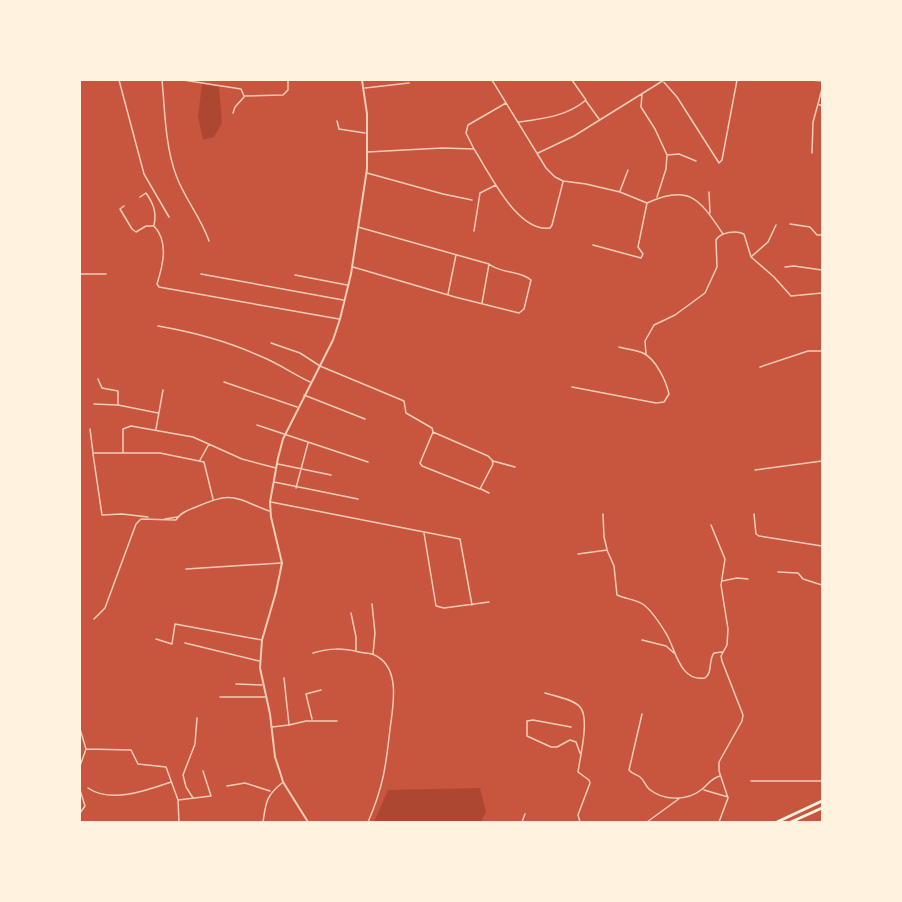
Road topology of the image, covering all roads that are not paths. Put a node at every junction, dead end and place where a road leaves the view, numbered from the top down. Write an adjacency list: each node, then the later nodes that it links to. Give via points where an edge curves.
1 (119, 80): 44 (street, via 142,169)
2 (162, 80): 52 (street, via 170,159)
3 (183, 80): 16 (street, via 241,89)
4 (288, 80): 16 (street, via 288,90 283,95)
5 (362, 80): 13 (street)
6 (492, 80): 18 (street)
7 (572, 80): 17 (street)
8 (663, 80): 9 (street, via 719,163); 15 (street)
9 (737, 80)
10 (811, 80): 11 (street)
11 (822, 81)
12 (409, 83): 13 (street)
13 (365, 88): 25 (street)
14 (822, 89): 19 (street)
15 (642, 93): 22 (street); 30 (street, via 641,107)
16 (244, 96): 21 (street)
17 (586, 100): 22 (street); 24 (street, via 563,114)
18 (507, 102): 24 (street); 26 (street, via 468,125 466,133)
19 (818, 104): 20 (street); 28 (street)
20 (822, 106)
21 (233, 113)
22 (599, 120): 29 (street)
23 (337, 121): 25 (street, via 339,129)
24 (519, 122): 29 (street)
25 (367, 133): 27 (street)
26 (474, 149): 27 (street); 35 (street)
27 (368, 152): 33 (street)
28 (812, 153)
29 (538, 154): 34 (street, via 550,173)
30 (667, 155): 31 (street, via 679,154); 39 (street)
31 (696, 160)
32 (628, 170): 36 (street)
33 (366, 173): 40 (street); 48 (street)
34 (563, 181): 35 (street, via 552,225 547,229 517,215); 36 (street)
35 (496, 184): 49 (street, via 480,193)
36 (620, 192): 41 (street)
37 (709, 192): 43 (street)
38 (140, 197): 47 (street, via 146,193 155,209)
39 (657, 198): 41 (street); 43 (street, via 691,196)
40 (472, 200)
41 (647, 203): 53 (street, via 638,247 641,258)
42 (124, 206): 47 (street, via 120,209 136,232)
43 (710, 214): 50 (street)
44 (169, 217)
45 (790, 224): 51 (street, via 810,226)
46 (776, 225): 55 (street, via 768,242)
47 (154, 226): 69 (street, via 164,252 159,287)
48 (357, 227): 54 (street); 57 (street)
49 (474, 231)
50 (723, 234): 55 (street, via 743,233); 74 (street, via 716,240 717,267 705,293 654,325 645,341)
51 (822, 235)
52 (209, 241)
53 (593, 245)
54 (456, 255): 56 (street); 66 (street)
55 (751, 257): 65 (street, via 791,296)
56 (489, 264): 68 (street); 68 (street, via 531,280 521,313)
57 (352, 266): 64 (street); 66 (street)
58 (785, 267): 59 (street)
59 (822, 270)
60 (80, 273): 61 (street)
61 (105, 274)
62 (201, 274): 67 (street)
63 (295, 275): 64 (street)
64 (348, 285): 67 (street)
65 (822, 293)
66 (448, 295): 68 (street)
67 (344, 300): 69 (street)
68 (482, 304)
69 (340, 319): 75 (street)
70 (158, 326): 79 (street, via 243,349)
71 (271, 343): 75 (street, via 309,357)
72 (619, 347): 74 (street)
73 (822, 351): 76 (street, via 808,351)
74 (646, 354): 80 (street, via 668,389 664,402)
75 (320, 366): 79 (street); 91 (street, via 406,402 406,413)
76 (760, 367)
77 (98, 379): 84 (street, via 102,388 119,392)
78 (224, 382): 85 (street)
79 (311, 382): 82 (street)
80 (572, 387)
81 (163, 390): 86 (street)
82 (304, 395): 85 (street); 87 (street)
83 (94, 404): 84 (street)
84 (118, 405): 86 (street)
85 (299, 408): 92 (street)
86 (158, 413): 90 (street)
87 (365, 419)
88 (257, 425): 92 (street)
89 (90, 429): 95 (street)
90 (155, 430): 94 (street); 96 (street, via 125,427)
91 (433, 432): 98 (street); 109 (street, via 420,463)
92 (285, 435): 93 (street); 101 (street)
93 (308, 442): 100 (street); 104 (street)
94 (210, 444): 97 (street); 103 (street, via 242,459)
95 (93, 453): 96 (street); 117 (street, via 102,515)
96 (123, 453): 97 (street, via 160,453)
97 (200, 460): 112 (street, via 206,464)
98 (492, 460): 102 (street); 109 (street)
99 (822, 460): 105 (street)
100 (368, 462)
101 (277, 464): 103 (street); 104 (street)
102 (515, 467)
103 (276, 468): 107 (street)
104 (302, 469): 106 (street); 108 (street)
105 (755, 470)
106 (331, 475)
107 (273, 482): 108 (street); 113 (street)
108 (296, 488): 111 (street)
109 (480, 489): 110 (street)
110 (489, 493)
111 (358, 499)
112 (213, 500): 114 (street, via 233,497); 117 (street)
113 (270, 502): 114 (street); 119 (street)
114 (270, 511): 123 (street)
115 (603, 514): 121 (street)
116 (754, 514): 120 (street, via 759,536)
117 (177, 517): 133 (street, via 141,519 136,524 105,608)
118 (711, 525): 127 (street, via 725,559)
119 (424, 532): 131 (street, via 460,539); 131 (street, via 436,606)
120 (822, 546)
121 (608, 550): 122 (street); 141 (street, via 617,595 648,608)
122 (578, 554)
123 (282, 563): 124 (street); 135 (street)
124 (186, 569)
125 (778, 572): 128 (street, via 798,573 803,579)
126 (748, 579): 127 (street)
127 (721, 581): 139 (street, via 728,623)
128 (822, 585)
129 (489, 602): 131 (street)
130 (372, 604): 142 (street)
131 (472, 605)
132 (351, 613): 138 (street)
133 (94, 619)
134 (156, 639): 135 (street, via 172,644 175,624)
135 (261, 640): 143 (street)
136 (642, 640): 141 (street, via 666,646)
137 (185, 643): 143 (street)
138 (356, 651): 140 (street, via 339,648); 142 (street)
139 (723, 652): 141 (street, via 714,653 708,676 700,679 686,672); 163 (street, via 722,661 743,715 719,762)
140 (314, 653)
141 (675, 653)
142 (373, 655): 184 (street, via 387,668 394,704 382,787)
143 (260, 661): 146 (street)
144 (284, 678): 155 (street)
145 (236, 684): 146 (street)
146 (263, 685): 150 (street)
147 (321, 690): 153 (street, via 306,694)
148 (545, 693): 160 (street, via 580,707 584,718)
149 (220, 697): 150 (street)
150 (266, 698): 156 (street)
151 (642, 714): 174 (street, via 629,772 639,776 655,793)
152 (197, 718): 173 (street, via 194,748 183,775)
153 (312, 720): 154 (street); 155 (street)
154 (336, 721)
155 (289, 725): 156 (street)
156 (271, 727): 167 (street)
157 (571, 727): 160 (street, via 533,720 527,721 526,729 527,736 551,747 570,740 576,742)
158 (80, 729): 159 (street)
159 (86, 749): 161 (street); 166 (street, via 131,750 138,764 166,766)
160 (580, 754): 186 (street, via 579,774 590,783 578,815)
161 (80, 766)
162 (203, 771): 173 (street, via 211,796)
163 (720, 776): 170 (street); 175 (street)
164 (751, 781): 165 (street)
165 (822, 781)
166 (171, 782): 169 (street, via 119,795); 176 (street)
167 (283, 782): 172 (street); 183 (street)
168 (226, 786): 172 (street, via 245,783)
169 (88, 788)
170 (702, 789): 174 (street); 175 (street)
171 (80, 790): 179 (street, via 85,806)
172 (271, 791): 182 (street)
173 (193, 798): 176 (street)
174 (680, 798): 187 (street)
175 (728, 798): 188 (street)
176 (178, 800): 181 (street)
177 (822, 801): 189 (highway)
178 (822, 808): 190 (highway)
179 (80, 813)
180 (525, 814): 185 (street)
181 (179, 822)
182 (263, 822)
183 (308, 822)
184 (368, 822)
185 (522, 822)
186 (580, 822)
187 (646, 822)
188 (719, 822)
189 (777, 822)
190 (791, 822)

